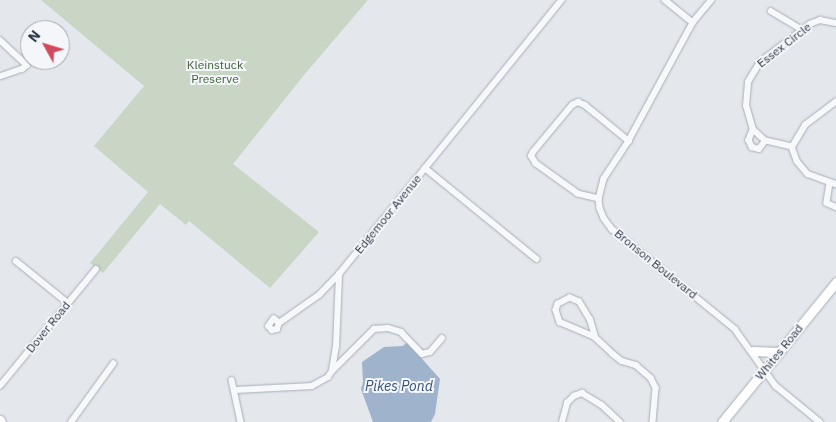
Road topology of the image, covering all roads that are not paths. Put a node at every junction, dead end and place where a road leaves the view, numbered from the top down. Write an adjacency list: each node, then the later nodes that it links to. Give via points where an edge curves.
1 (562, 0): 15 (street, Edgemoor Avenue)
2 (665, 0): 5 (street)
3 (712, 0): 5 (street)
4 (770, 11): 7 (street)
5 (693, 23): 12 (street)
6 (836, 23): 7 (street, Essex Circle, via 820,20)
7 (803, 30): 11 (street, Essex Circle, via 760,62 751,74 746,100)
8 (0, 40): 9 (street, via 27,65)
9 (0, 77)
10 (836, 102): 14 (street, via 805,125)
11 (753, 130): 13 (street); 13 (street, Essex Circle, via 749,140 752,147 759,149)
12 (629, 141): 17 (street, via 604,179); 17 (street, via 578,102 533,152 531,156 536,164 578,194)
13 (765, 141): 14 (street)
14 (792, 147): 16 (street, via 804,170)
15 (425, 168): 19 (street); 22 (street, Edgemoor Avenue)
16 (833, 184): 18 (street, via 827,203)
17 (599, 199): 28 (street, Bronson Boulevard, via 601,214 612,229 735,329)
18 (836, 207)
19 (537, 260)
20 (16, 261): 24 (street)
21 (96, 269): 24 (street, Dover Road)
22 (339, 274): 25 (street, Edgemoor Avenue, via 320,295); 32 (street)
23 (836, 282): 29 (street, Whites Road)
24 (68, 303): 34 (street, Dover Road)
25 (279, 323)
26 (596, 337): 26 (street, via 578,302 570,298 558,304 556,310 560,322); 40 (street, via 622,361 636,364 651,378 656,388)
27 (442, 338): 32 (street, via 430,352 422,354 401,332 388,328 374,329)
28 (753, 351): 29 (street); 31 (street, Bronson Boulevard)
29 (779, 352): 31 (street, Whites Road)
30 (113, 364): 36 (street)
31 (766, 369): 41 (street, Whites Road); 42 (street, Bronson Boulevard, via 776,386)
32 (332, 371): 35 (street, via 312,386)
33 (232, 380): 35 (street)
34 (0, 386)
35 (236, 390): 37 (street)
36 (71, 422)
37 (241, 422)
38 (562, 422): 39 (street, via 567,403 582,393 602,405)
39 (620, 422)
40 (653, 422)
41 (722, 422)
42 (820, 422)

